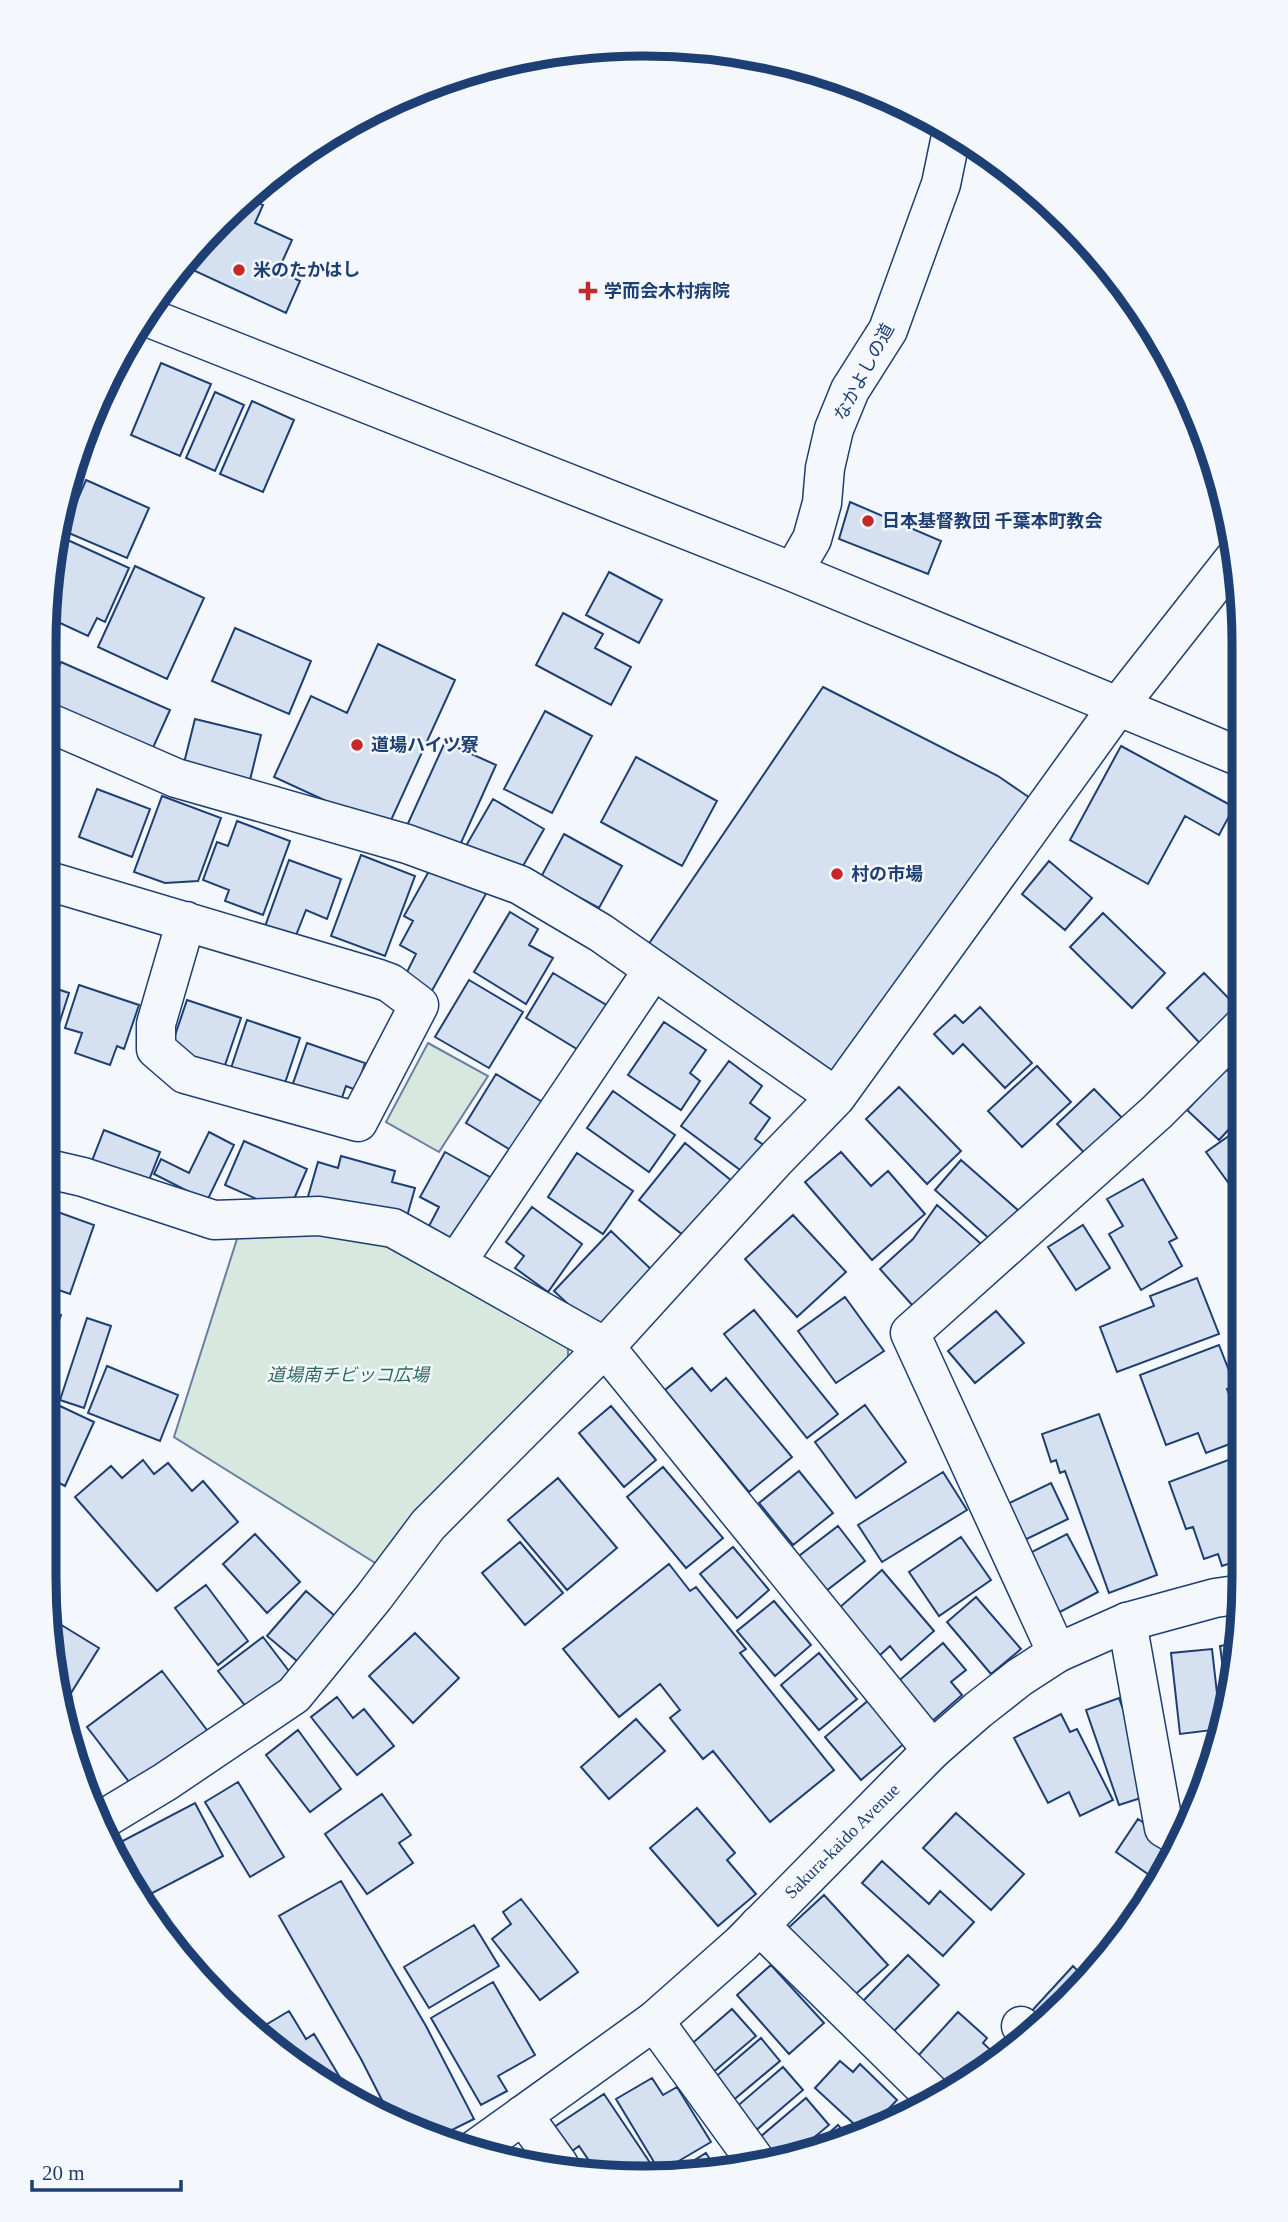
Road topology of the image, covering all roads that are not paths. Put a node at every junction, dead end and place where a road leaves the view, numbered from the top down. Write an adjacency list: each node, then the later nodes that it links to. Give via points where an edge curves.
1 (950, 142): 4 (main road, なかよしの道, via 941,184 888,330 850,390 834,429 812,539)
2 (153, 320): 4 (main road)
3 (1227, 568): 5 (main road)
4 (793, 572): 5 (main road)
5 (1119, 705): 7 (main road); 12 (main road)
6 (56, 726): 10 (main road, via 176,778 407,844 520,885)
7 (1232, 753)
8 (56, 883): 9 (main road)
9 (186, 921): 9 (main road, via 390,983 419,1005 358,1122 185,1074 156,1049 156,1024)
10 (653, 970): 12 (main road); 14 (main road)
11 (1232, 1037): 18 (main road, via 1157,1112 910,1333)
12 (836, 1097): 15 (main road)
13 (56, 1171): 14 (main road, via 214,1220 319,1216 393,1228)
14 (456, 1263): 15 (main road)
15 (605, 1347): 19 (main road); 20 (main road, via 428,1525 294,1695)
16 (1232, 1596): 17 (main road, Sakura-kaido Avenue)
17 (1126, 1622): 18 (main road, Sakura-kaido Avenue); 21 (main road, via 1164,1828)
18 (1057, 1653): 19 (main road, Sakura-kaido Avenue)
19 (932, 1750): 22 (main road, Sakura-kaido Avenue)
20 (107, 1817)
21 (1173, 1833)
22 (759, 1925): 23 (main road, Sakura-kaido Avenue); 24 (main road)
23 (654, 2021): 25 (main road, Sakura-kaido Avenue); 27 (main road)
24 (929, 2092)
25 (523, 2115): 26 (main road, Sakura-kaido Avenue); 28 (main road)
26 (483, 2143)
27 (752, 2156)
28 (555, 2159)

